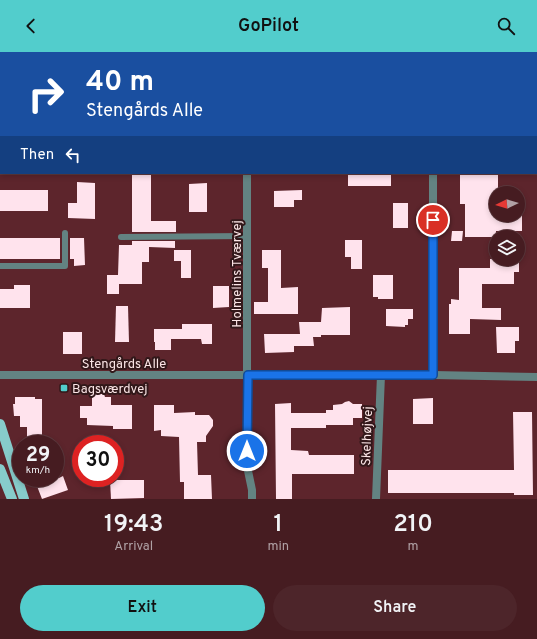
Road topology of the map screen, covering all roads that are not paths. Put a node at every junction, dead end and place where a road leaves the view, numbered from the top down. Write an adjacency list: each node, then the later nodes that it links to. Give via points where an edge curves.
1 (247, 174): 4 (street, Holmelins Tværvej)
2 (433, 174): 10 (street)
3 (64, 234): 6 (lane, via 65,266)
4 (248, 236): 5 (lane); 8 (street, Holmelins Tværvej)
5 (121, 237)
6 (0, 266)
7 (0, 375): 8 (street, Stengårds Alle)
8 (248, 375): 9 (street, Stengårds Alle); 16 (street, via 247,466)
9 (381, 375): 10 (street, Stengårds Alle); 17 (street, Skelhøjvej)
10 (433, 375): 11 (street, Stengårds Alle)
11 (537, 377)
12 (0, 424): 15 (main road)
13 (0, 469): 14 (main road)
14 (12, 499)
15 (24, 499)
16 (252, 499)
17 (376, 499)

